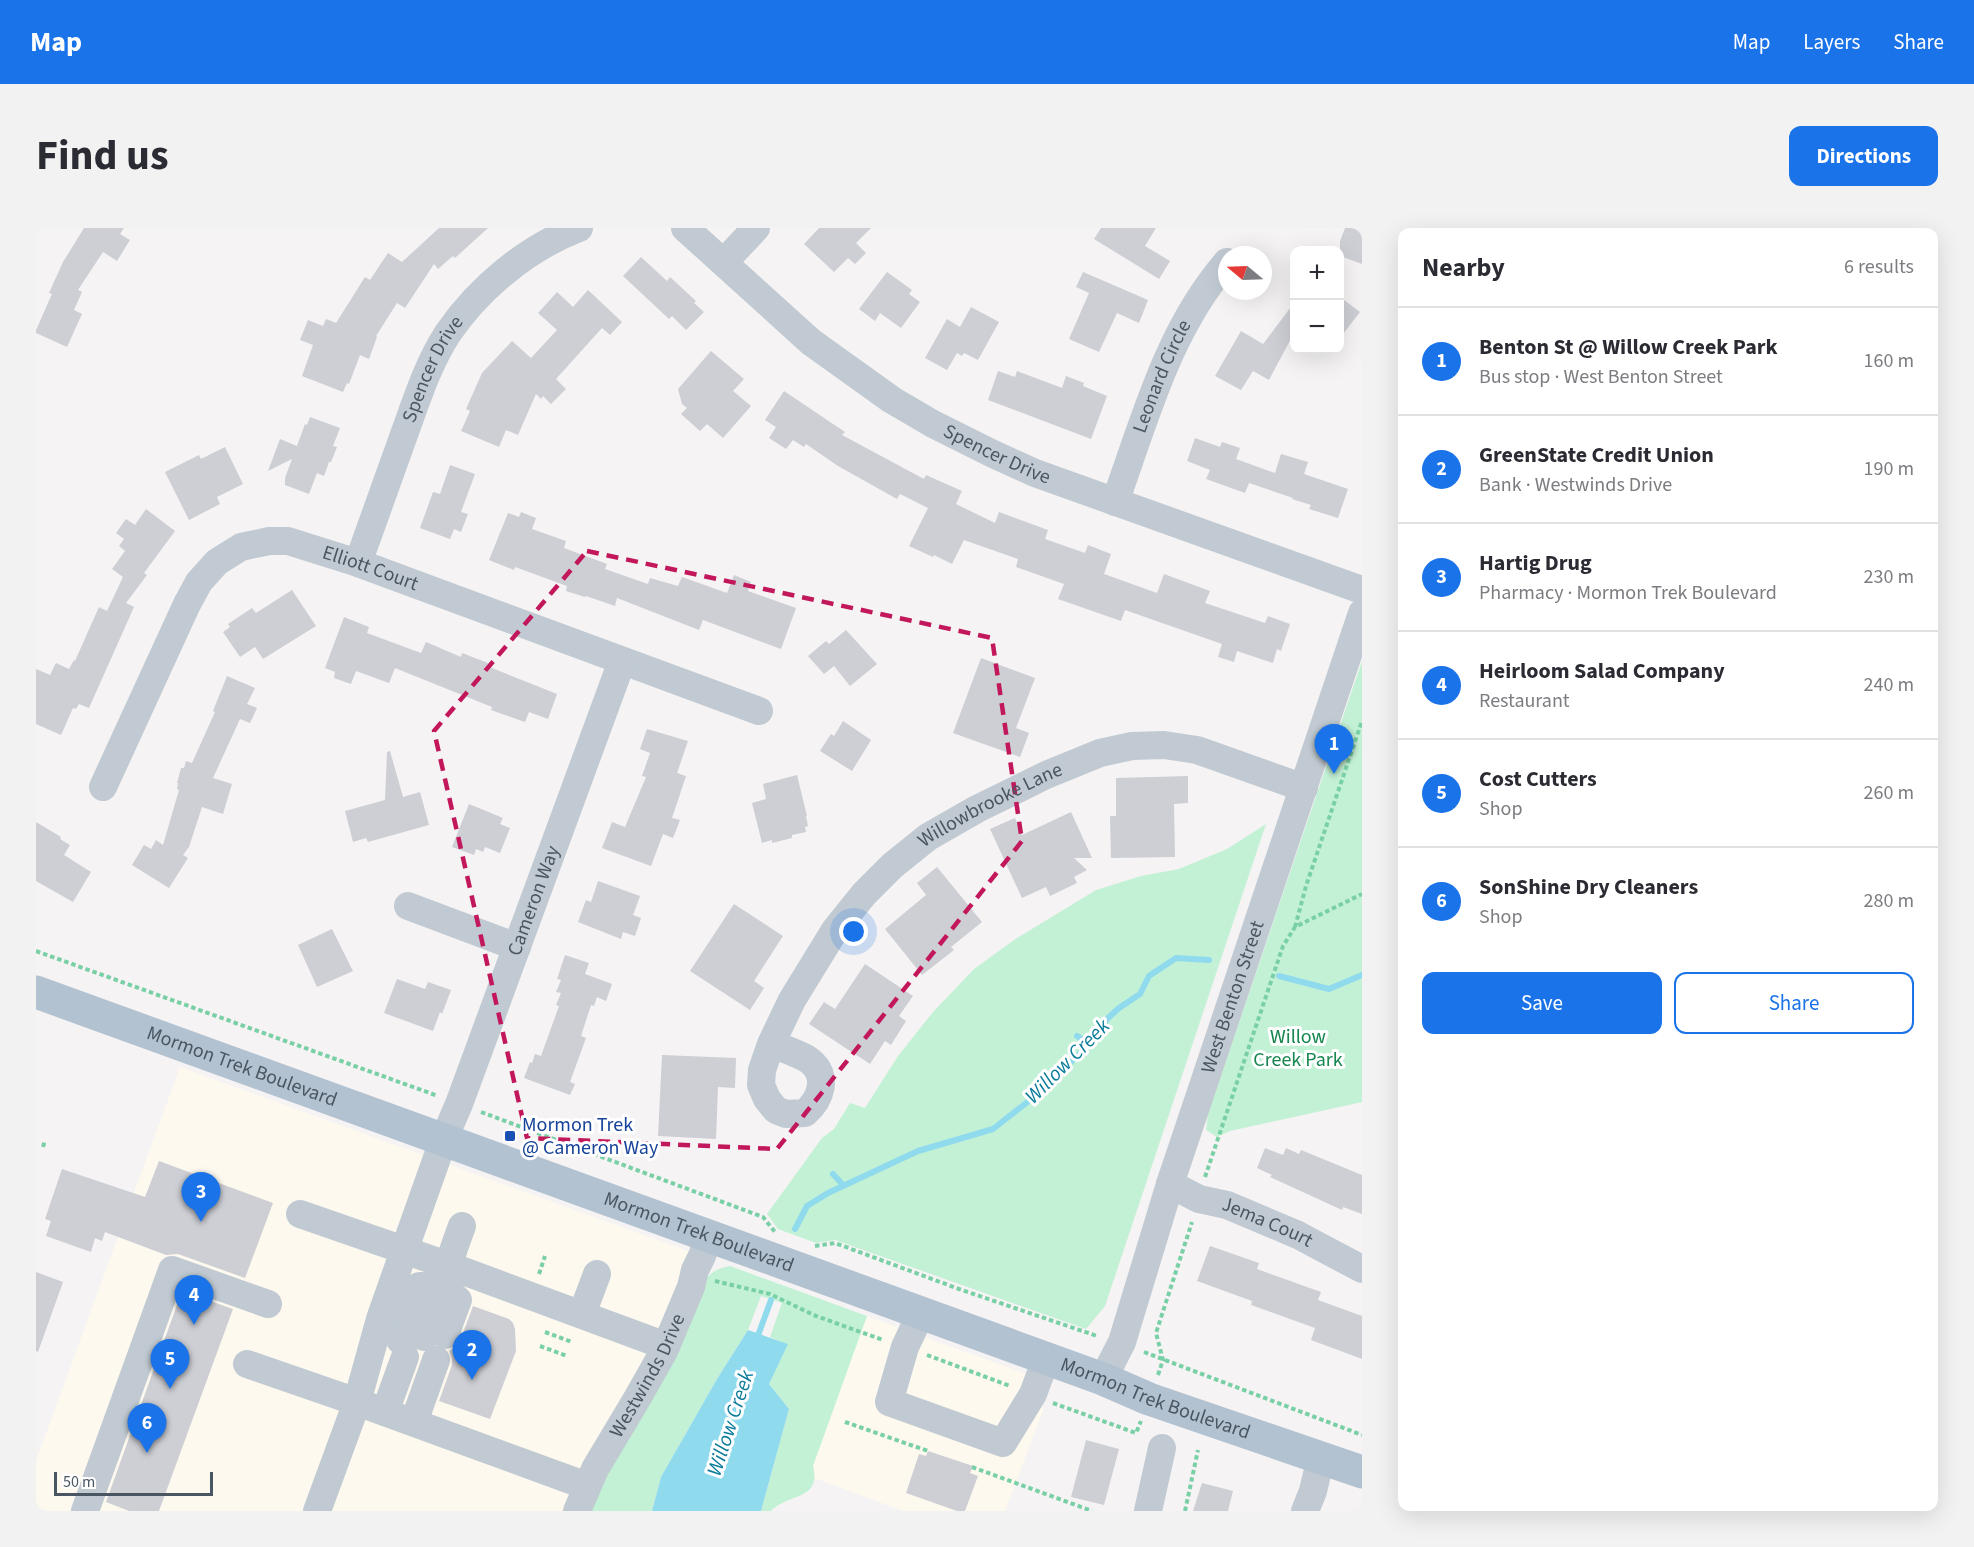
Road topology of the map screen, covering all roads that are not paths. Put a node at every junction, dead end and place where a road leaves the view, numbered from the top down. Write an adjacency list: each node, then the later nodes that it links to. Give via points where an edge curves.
1 (579, 228): 7 (street, Spencer Drive, via 534,251 500,275 448,333 430,366)
2 (685, 228): 4 (street, Spencer Drive)
3 (756, 228): 4 (street)
4 (724, 262): 6 (street, Spencer Drive, via 812,342 892,400 991,453)
5 (1218, 272): 6 (street, Leonard Circle, via 1171,349)
6 (1115, 502): 8 (street, Spencer Drive)
7 (358, 562): 10 (street, Elliott Court); 12 (street, Elliott Court, via 288,542 269,542 242,547 217,562 199,582 187,604)
8 (1362, 590)
9 (1362, 614): 13 (street, West Benton Street)
10 (622, 661): 11 (street, Elliott Court); 15 (street, Cameron Way)
11 (759, 711)
12 (103, 787)
13 (1304, 788): 17 (street, Willowbrooke Lane, via 1197,750 1132,746 1100,753 977,808 928,837 871,886 835,930 792,1000); 19 (street, West Benton Street)
14 (408, 906): 15 (street)
15 (517, 947): 18 (street, Cameron Way)
16 (36, 992): 18 (main road, Mormon Trek Boulevard)
17 (771, 1044)
18 (443, 1141): 22 (main road, Mormon Trek Boulevard); 23 (street, Cameron Way)
19 (1170, 1184): 24 (street, Jema Court, via 1199,1199 1227,1205 1298,1235); 34 (street, West Benton Street, via 1122,1342)
20 (300, 1214): 23 (street)
21 (462, 1226): 26 (street)
22 (709, 1236): 28 (main road, Mormon Trek Boulevard); 30 (street, Westwinds Drive)
23 (404, 1251): 26 (street); 35 (street, Cameron Way, via 380,1319)
24 (1362, 1269)
25 (597, 1274): 29 (street)
26 (445, 1275): 29 (street); 31 (street, via 458,1300); 31 (street, via 419,1286)
27 (268, 1304): 40 (street, via 172,1270)
28 (921, 1313): 32 (main road, Mormon Trek Boulevard); 32 (street, via 905,1347 889,1402 1003,1443 1033,1394)
29 (582, 1314): 30 (street)
30 (666, 1346): 39 (street, Westwinds Drive, via 595,1468)
31 (420, 1348): 35 (street); 35 (street)
32 (1046, 1359): 34 (main road, Mormon Trek Boulevard)
33 (247, 1364): 35 (street)
34 (1103, 1380): 37 (main road, Mormon Trek Boulevard)
35 (388, 1413): 39 (street); 41 (street)
36 (1162, 1448): 42 (street)
37 (1321, 1457): 38 (main road, Mormon Trek Boulevard); 43 (street)
38 (1362, 1472)
39 (582, 1498)
40 (85, 1511)
41 (317, 1511)
42 (1148, 1511)
43 (1305, 1511)

